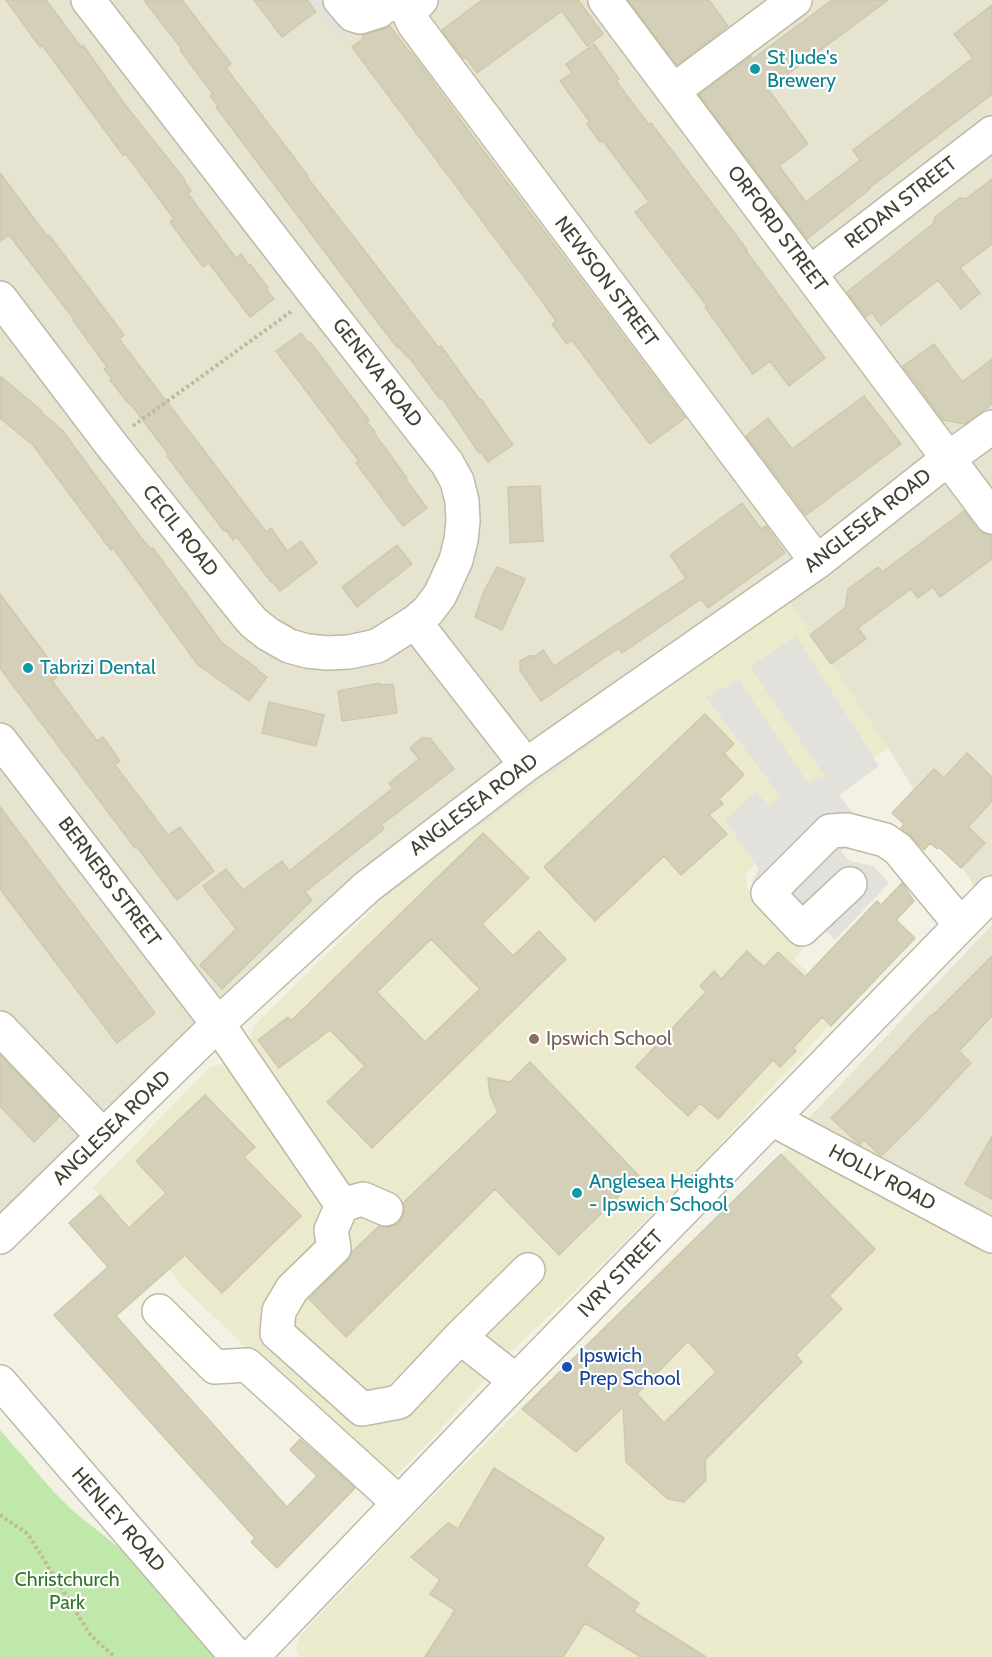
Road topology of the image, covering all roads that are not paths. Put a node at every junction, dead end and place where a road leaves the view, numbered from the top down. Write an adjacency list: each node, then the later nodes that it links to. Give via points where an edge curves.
1 (88, 0): 14 (street, GENEVA ROAD, via 447,463 457,481 463,521 456,560 440,595)
2 (340, 0): 5 (street, via 353,15 360,17 384,6)
3 (605, 0): 6 (street, ORFORD STREET)
4 (795, 0): 6 (street)
5 (416, 6): 13 (street, NEWSON STREET, via 411,18 414,24)
6 (673, 91): 8 (street, ORFORD STREET)
7 (992, 133): 8 (street, REDAN STREET)
8 (810, 273): 11 (street, ORFORD STREET)
9 (0, 298): 14 (street, CECIL ROAD, via 246,614 268,634 307,651 349,652 377,646)
10 (992, 427): 11 (street, ANGLESEA ROAD)
11 (949, 458): 12 (street, ORFORD STREET); 13 (street, ANGLESEA ROAD)
12 (992, 517)
13 (817, 562): 16 (street, ANGLESEA ROAD)
14 (415, 622): 16 (street)
15 (0, 740): 20 (street, BERNERS STREET)
16 (526, 765): 20 (street, ANGLESEA ROAD, via 367,886)
17 (850, 884): 19 (street, via 802,929 768,893 830,831 847,830 885,840 898,849)
18 (992, 893): 19 (street, IVRY STREET)
19 (961, 925): 22 (street, IVRY STREET)
20 (218, 1024): 23 (street, ANGLESEA ROAD); 24 (street, BERNERS STREET)
21 (0, 1028): 23 (street)
22 (772, 1119): 26 (street, HOLLY ROAD); 31 (street, IVRY STREET)
23 (103, 1136): 27 (street, ANGLESEA ROAD)
24 (342, 1205): 25 (street, via 363,1199); 30 (street, via 331,1230 334,1248 292,1289 279,1311 277,1333 362,1409 399,1402)
25 (386, 1209)
26 (992, 1236)
27 (0, 1237)
28 (528, 1270): 30 (street)
29 (159, 1311): 33 (street, via 215,1367 247,1365)
30 (460, 1337): 31 (street)
31 (516, 1381): 33 (street, IVRY STREET)
32 (0, 1382): 34 (street, HENLEY ROAD)
33 (399, 1503): 35 (street, IVRY STREET)
34 (237, 1657)
35 (252, 1657)

